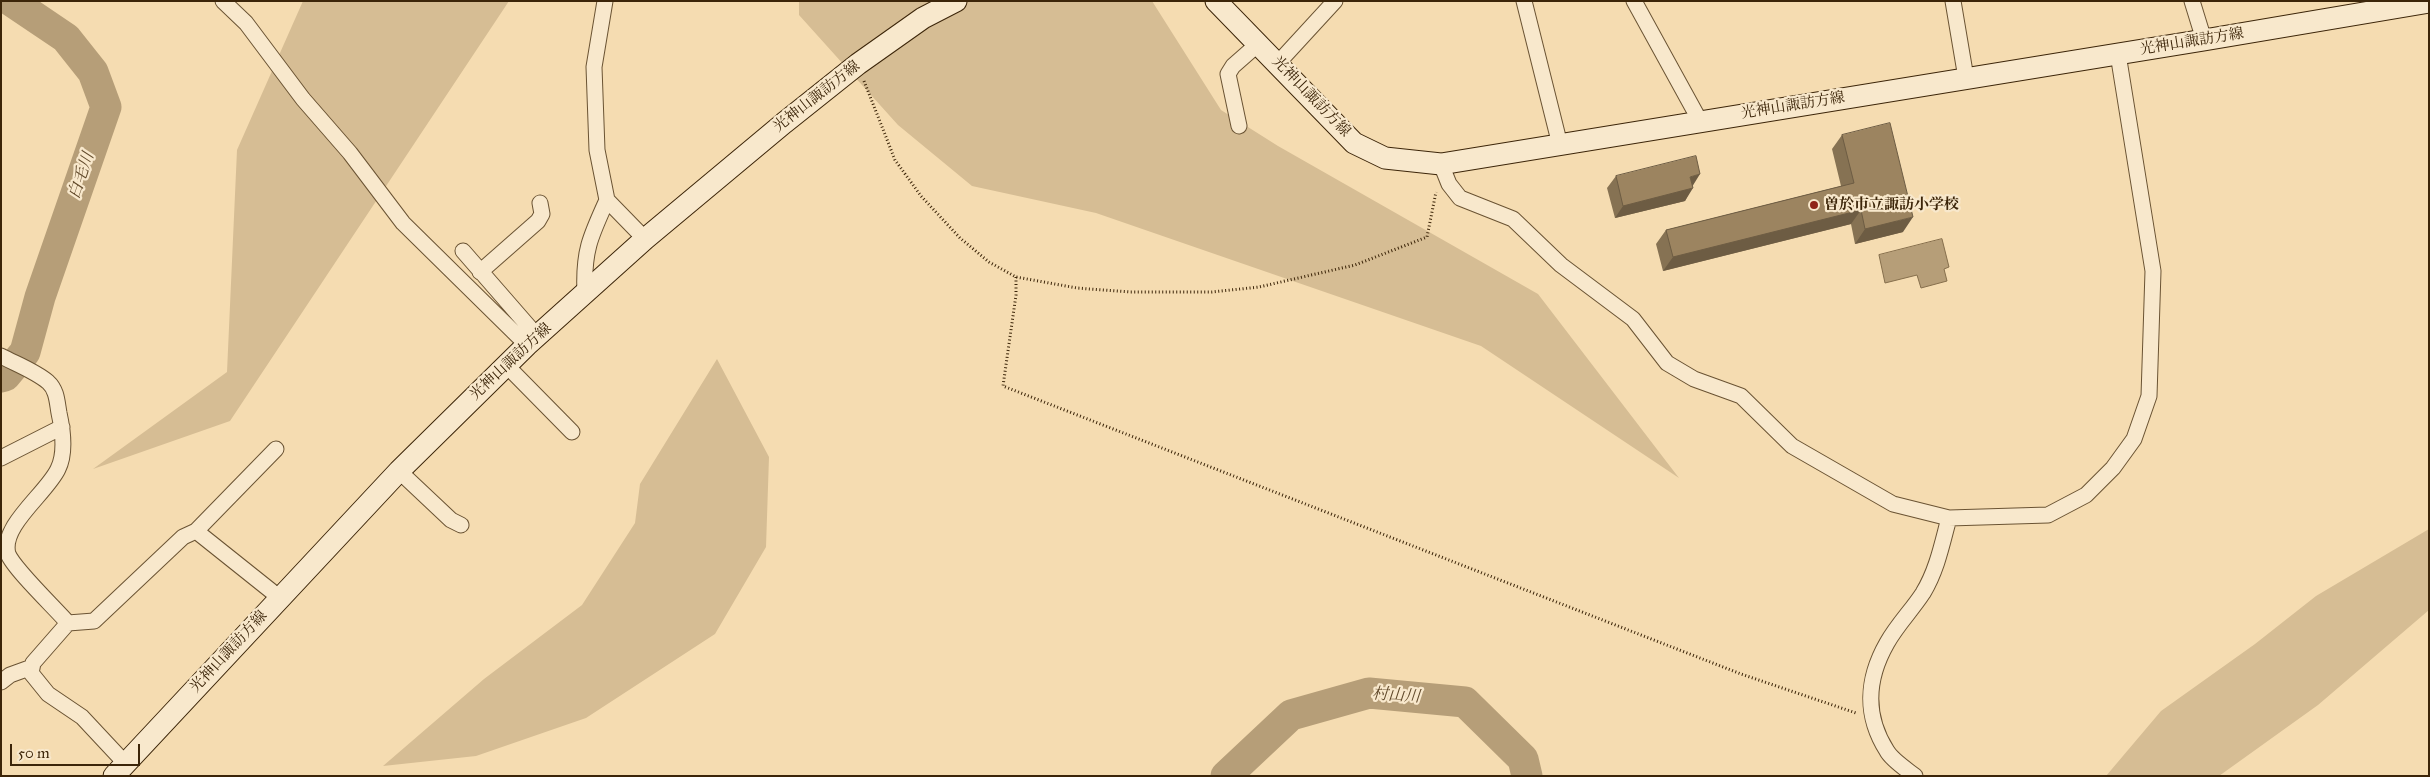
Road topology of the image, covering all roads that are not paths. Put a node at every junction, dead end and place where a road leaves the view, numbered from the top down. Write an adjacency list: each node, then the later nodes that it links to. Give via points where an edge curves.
1 (223, 1): 26 (street, via 246,23 404,223)
2 (605, 1): 20 (street, via 594,67 597,150)
3 (956, 1): 22 (main road, 光神山諏訪方線, via 923,18 858,64)
4 (1216, 1): 12 (main road, 光神山諏訪方線)
5 (1335, 1): 14 (street)
6 (1524, 1): 18 (street)
7 (1634, 1): 16 (street)
8 (1953, 1): 15 (street)
9 (2192, 1): 11 (street)
10 (2429, 2): 11 (main road, 光神山諏訪方線)
11 (2204, 40): 13 (main road, 光神山諏訪方線)
12 (1258, 44): 14 (main road, 光神山諏訪方線); 17 (street, via 1228,74)
13 (2118, 54): 15 (main road, 光神山諏訪方線); 34 (street, via 2153,271 2149,396 2134,439 2113,468 2086,495 2048,515)
14 (1278, 62): 19 (main road, 光神山諏訪方線, via 1354,143 1385,158)
15 (1966, 78): 16 (main road, 光神山諏訪方線)
16 (1700, 121): 18 (main road, 光神山諏訪方線)
17 (1239, 126)
18 (1560, 145): 19 (main road, 光神山諏訪方線)
19 (1442, 164): 34 (street, via 1449,184 1460,198 1513,219 1561,265 1633,319 1667,363 1694,379 1741,396 1792,446 1893,504)
20 (608, 200): 22 (street); 25 (street, via 590,236 584,266)
21 (540, 203): 24 (street, via 542,214 538,221)
22 (645, 239): 25 (main road, 光神山諏訪方線)
23 (463, 251): 24 (street)
24 (480, 272): 26 (street)
25 (585, 293): 26 (main road, 光神山諏訪方線)
26 (532, 341): 28 (main road, 光神山諏訪方線)
27 (4, 357): 29 (street, via 48,382 55,392)
28 (506, 365): 30 (street); 33 (main road, 光神山諏訪方線)
29 (62, 427): 32 (street); 38 (street, via 63,455 59,468 10,528 6,543 8,554 17,566)
30 (572, 432)
31 (276, 449): 36 (street)
32 (1, 458)
33 (399, 471): 35 (street, via 450,520); 37 (main road, 光神山諏訪方線)
34 (1949, 518): 42 (street, via 1934,573 1923,594 1888,641 1873,670 1870,702 1873,718 1887,752)
35 (461, 525)
36 (196, 531): 37 (street); 38 (street, via 183,537 94,621)
37 (280, 598): 41 (main road, 光神山諏訪方線)
38 (68, 622): 39 (street)
39 (32, 667): 40 (street); 41 (street, via 31,673 48,694 82,717)
40 (1, 682)
41 (119, 769)
42 (1915, 776)

